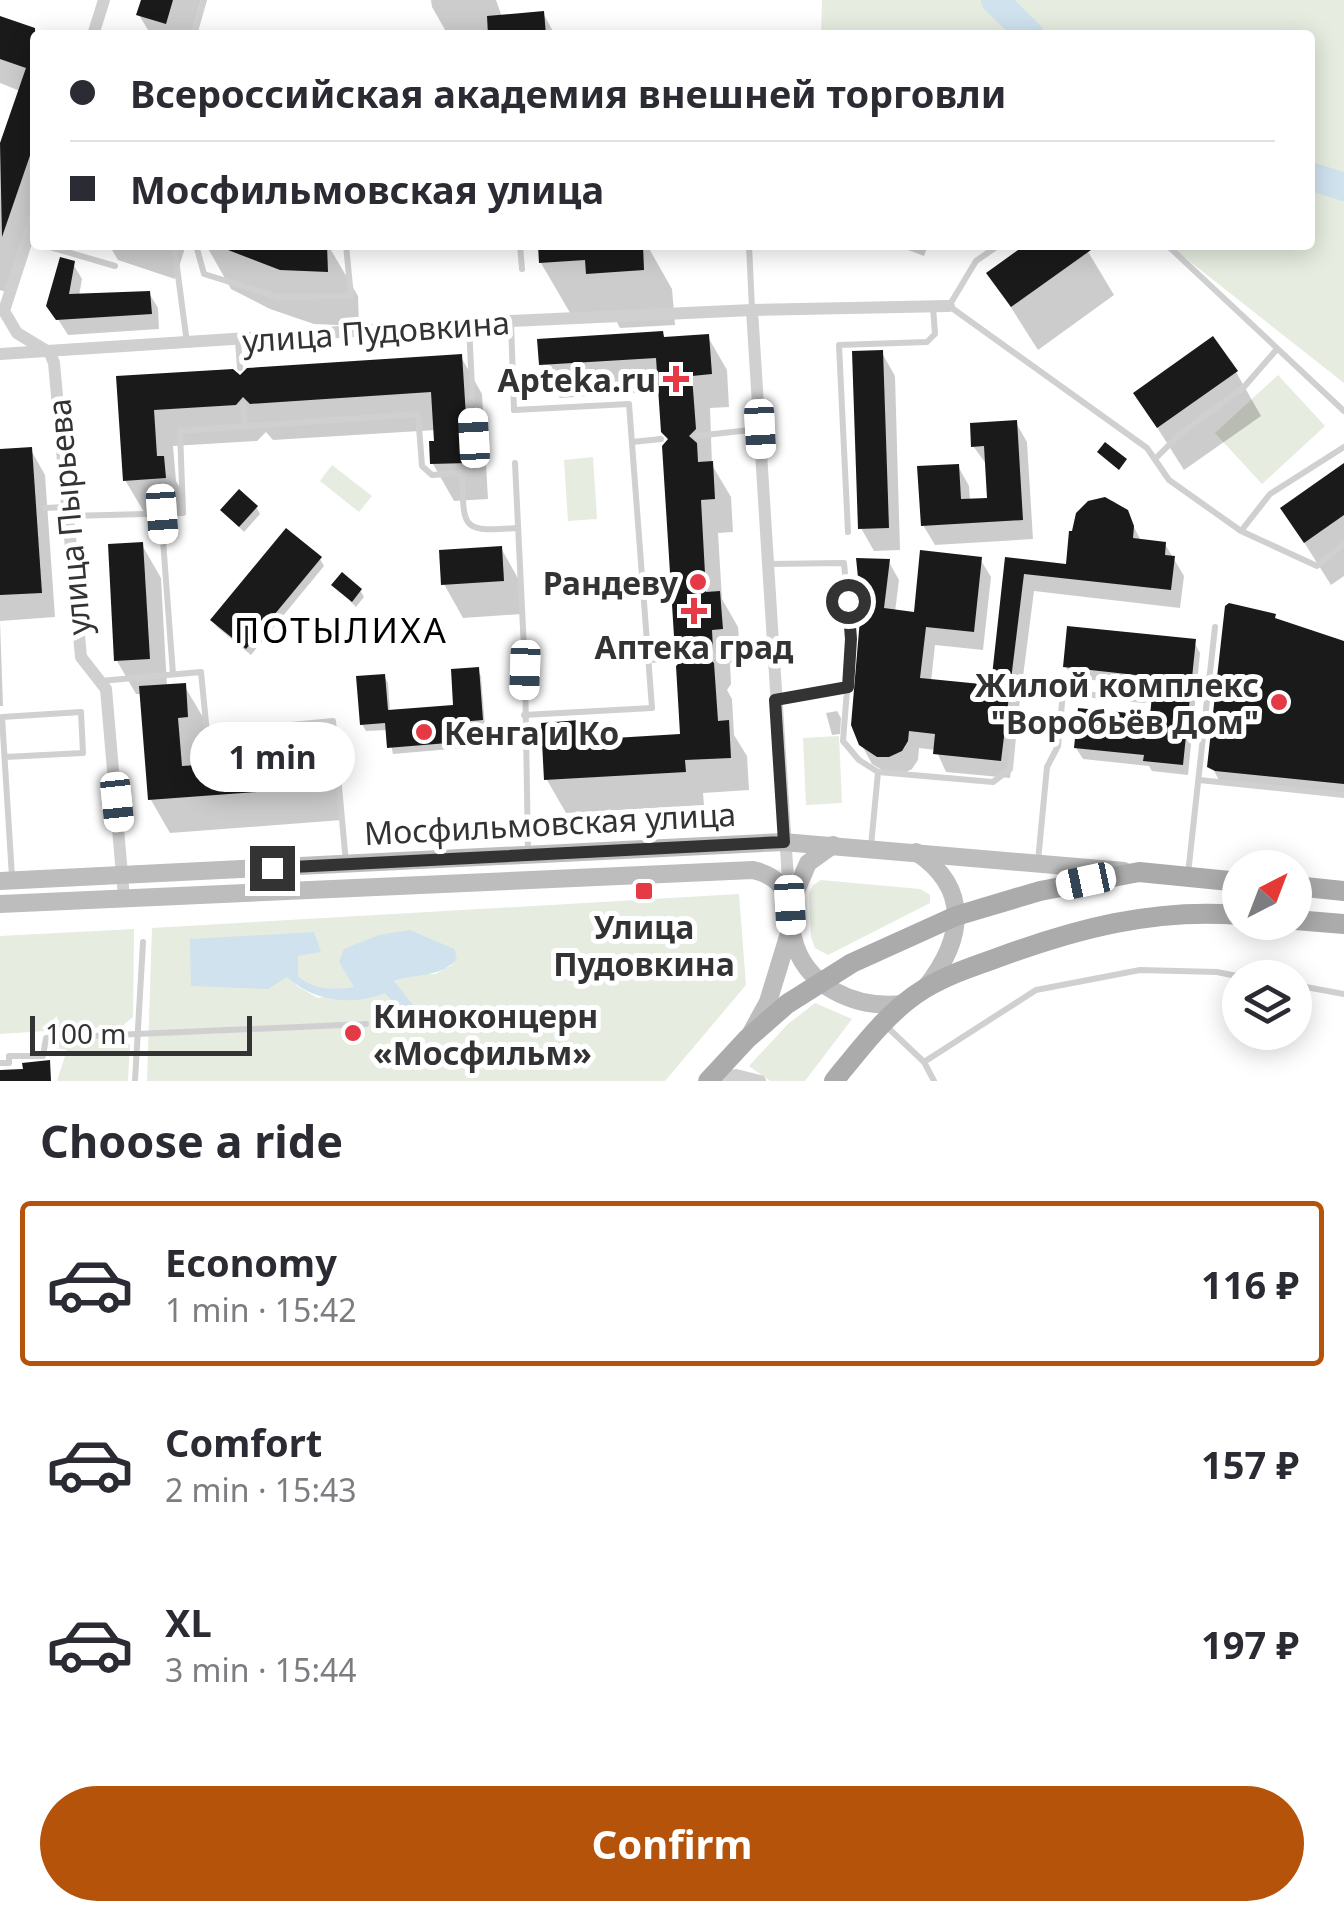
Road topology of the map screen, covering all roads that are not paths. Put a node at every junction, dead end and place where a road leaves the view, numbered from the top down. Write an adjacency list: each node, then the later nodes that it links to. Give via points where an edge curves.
1 (104, 0): 3 (street)
2 (204, 0): 4 (lane)
3 (95, 30)
4 (195, 30)
5 (30, 244): 16 (street, улица Пырьева)
6 (60, 250): 14 (lane)
7 (175, 250): 23 (lane)
8 (197, 250): 9 (lane, via 204,274 278,297 352,296)
9 (347, 250)
10 (520, 250): 15 (lane)
11 (749, 250): 19 (lane)
12 (992, 250): 18 (lane, via 976,261)
13 (1171, 250): 24 (lane)
14 (115, 266)
15 (522, 269)
16 (5, 293): 25 (street, улица Пырьева, via 4,312 17,333)
17 (933, 306): 18 (street, улица Пудовкина); 19 (street, улица Пудовкина); 44 (lane, via 934,334 927,342 839,345)
18 (949, 306): 36 (lane)
19 (752, 310): 20 (street, улица Пудовкина); 31 (street)
20 (511, 321): 21 (street, улица Пудовкина); 34 (lane, via 514,411 629,404)
21 (468, 324): 22 (street, улица Пудовкина); 38 (lane, via 476,472)
22 (238, 341): 23 (street, улица Пудовкина); 27 (lane)
23 (187, 344): 25 (street, улица Пудовкина)
24 (1278, 349): 29 (lane); 36 (lane, via 1244,387)
25 (50, 353): 26 (street, улица Пудовкина); 40 (street, улица Пырьева)
26 (0, 354)
27 (240, 368)
28 (244, 404): 30 (lane)
29 (1344, 411)
30 (245, 426): 38 (lane, via 418,414 422,466 432,475); 41 (lane, via 180,430 184,513)
31 (760, 429): 32 (lane); 46 (street)
32 (696, 436)
33 (662, 439): 34 (lane)
34 (632, 442): 51 (lane)
35 (1344, 447): 43 (lane, via 1270,494)
36 (1155, 459): 43 (lane, via 1169,480)
37 (515, 463): 42 (lane)
38 (462, 473): 42 (lane, via 470,528)
39 (45, 508): 40 (lane)
40 (68, 512): 41 (lane); 53 (street, улица Пырьева, via 81,658)
41 (162, 514): 52 (lane)
42 (518, 528): 57 (lane)
43 (1241, 531): 45 (lane, via 1317,566)
44 (848, 532)
45 (1344, 544)
46 (767, 564): 48 (street); 54 (lane, via 844,563)
47 (1214, 627): 61 (lane)
48 (772, 652): 49 (lane); 55 (street)
49 (714, 656)
50 (676, 658): 51 (lane)
51 (648, 660): 57 (lane, via 652,708)
52 (173, 674): 53 (lane); 69 (lane, via 201,672 207,733 333,721)
53 (100, 680): 71 (street, улица Пырьева, via 106,688)
54 (848, 687): 55 (lane); 60 (lane, via 843,741)
55 (775, 700): 63 (street)
56 (1144, 700): 68 (lane, via 1063,692 1058,746 1047,766)
57 (524, 716): 67 (lane)
58 (1014, 727): 60 (lane, via 1010,769 993,782)
59 (5, 757): 59 (lane, via 84,752 81,712 2,717); 73 (lane)
60 (878, 772): 65 (lane)
61 (1199, 780): 62 (lane); 72 (lane)
62 (1344, 795)
63 (784, 842): 64 (main road, Мосфильмовская улица); 67 (main road, Мосфильмовская улица); 78 (street)
64 (833, 845): 65 (main road, Мосфильмовская улица); 78 (main road, via 808,863)
65 (871, 848): 66 (main road, Мосфильмовская улица)
66 (914, 851): 68 (main road, Мосфильмовская улица); 81 (main road, via 944,878)
67 (528, 855): 69 (main road, Мосфильмовская улица)
68 (1038, 862): 70 (main road, Мосфильмовская улица)
69 (346, 864): 71 (main road, Мосфильмовская улица)
70 (1139, 872): 72 (main road, Мосфильмовская улица); 81 (main road)
71 (123, 874): 73 (main road, Мосфильмовская улица); 76 (street, улица Пырьева)
72 (1214, 879): 79 (main road, via 1192,886 1189,895)
73 (6, 880)
74 (1312, 888): 75 (main road)
75 (1344, 892)
76 (124, 898): 77 (main road, Мосфильмовская улица); 78 (main road, Мосфильмовская улица, via 753,870 774,879)
77 (0, 904)
78 (790, 905): 84 (main road)
79 (1204, 914): 80 (main road); 88 (main road, via 1145,917 1054,936)
80 (1222, 915)
81 (956, 916): 87 (main road); 88 (main road, via 950,954)
82 (1312, 921): 83 (main road)
83 (1344, 924)
84 (791, 926): 87 (main road, via 799,955); 95 (main road, via 768,1002)
85 (143, 942): 94 (lane)
86 (1222, 973): 96 (lane, via 1140,970 1036,990)
87 (820, 982): 91 (main road, via 859,1002); 95 (main road)
88 (926, 988): 91 (main road)
89 (1312, 989): 90 (lane)
90 (1344, 994)
91 (904, 1004): 93 (main road)
92 (366, 1024): 94 (lane)
93 (884, 1024): 96 (lane); 101 (main road)
94 (138, 1032): 97 (lane, via 46,1038 43,1056 9,1056 10,1063); 98 (lane)
95 (747, 1039): 99 (main road)
96 (924, 1062): 102 (lane)
97 (0, 1063)
98 (135, 1081)
99 (710, 1081): 100 (street, via 736,1075)
100 (760, 1081)
101 (834, 1081)
102 (934, 1081)

